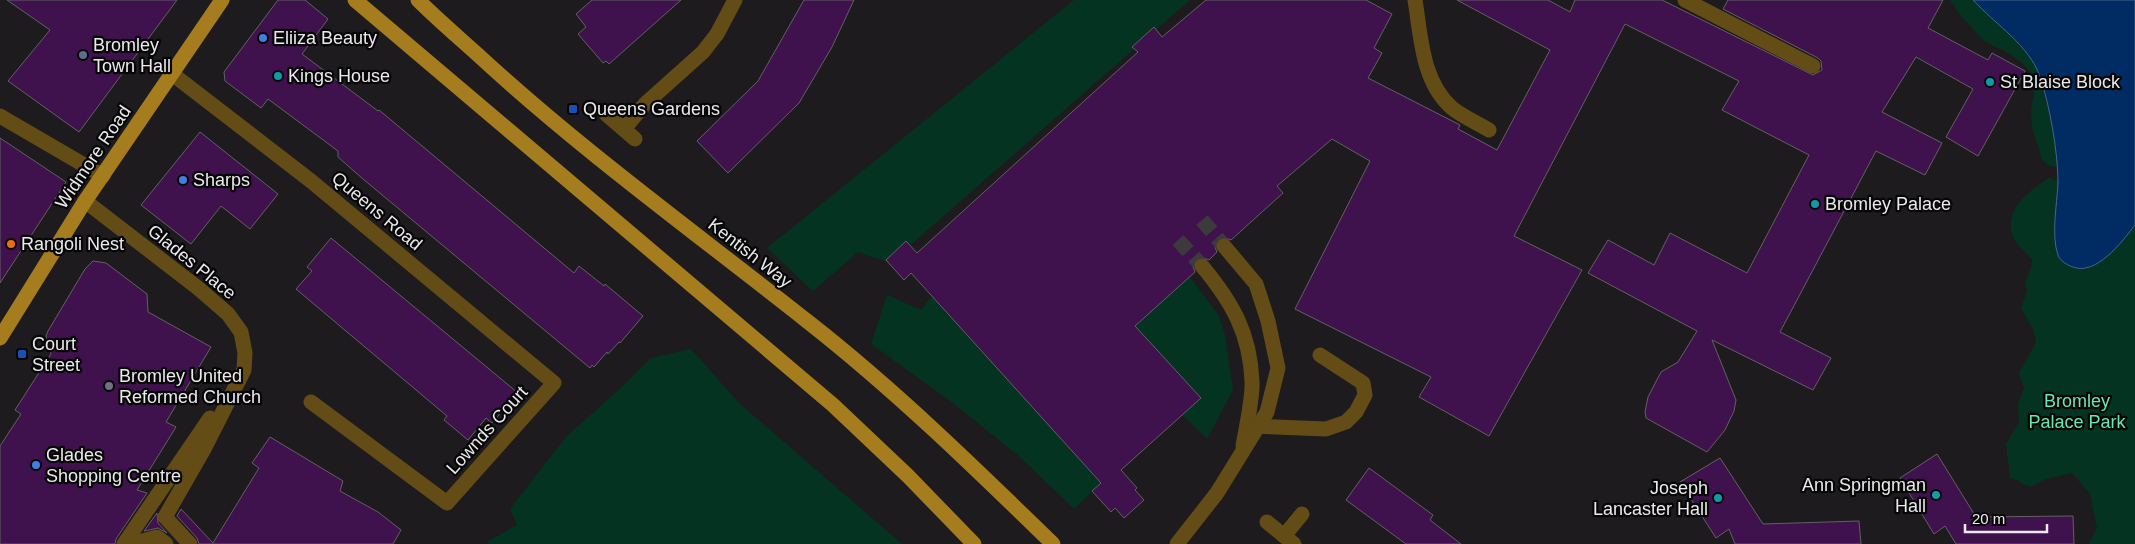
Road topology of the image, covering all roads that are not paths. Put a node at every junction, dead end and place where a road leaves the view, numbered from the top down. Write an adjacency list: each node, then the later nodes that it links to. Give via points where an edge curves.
1 (222, 0): 8 (main road, Widmore Road)
2 (355, 0): 29 (main road, via 826,398)
3 (418, 0): 30 (main road, Kentish Way, via 519,94 864,369)
4 (735, 0): 9 (street, via 703,52 645,104 629,134)
5 (1415, 0): 11 (street, via 1421,43 1434,85 1454,109)
6 (1685, 0): 7 (street)
7 (1813, 66)
8 (171, 73): 12 (main road, Widmore Road); 19 (street, Queens Road, via 311,181)
9 (606, 114)
10 (0, 116): 12 (street)
11 (1490, 130)
12 (103, 176): 13 (main road, Widmore Road)
13 (85, 202): 16 (main road, Widmore Road); 18 (street, Glades Place, via 228,314 241,332)
14 (1228, 250): 21 (street, via 1256,284 1278,368 1267,412)
15 (1202, 266): 21 (street, via 1232,305 1244,332 1253,382)
16 (0, 338)
17 (1320, 355): 21 (street, via 1362,383 1365,395 1356,412 1346,422 1326,429)
18 (244, 370): 25 (street); 28 (street, Glades Place, via 165,517)
19 (554, 383): 20 (street, Lownds Court, via 448,503)
20 (311, 402)
21 (1252, 426): 31 (street, via 1242,452 1217,493)
22 (1302, 514): 24 (street)
23 (1267, 522): 24 (street)
24 (1289, 540)
25 (124, 544)
26 (130, 544): 27 (street, via 157,537)
27 (166, 544)
28 (190, 544)
29 (974, 544)
30 (1053, 544)
31 (1177, 544)

